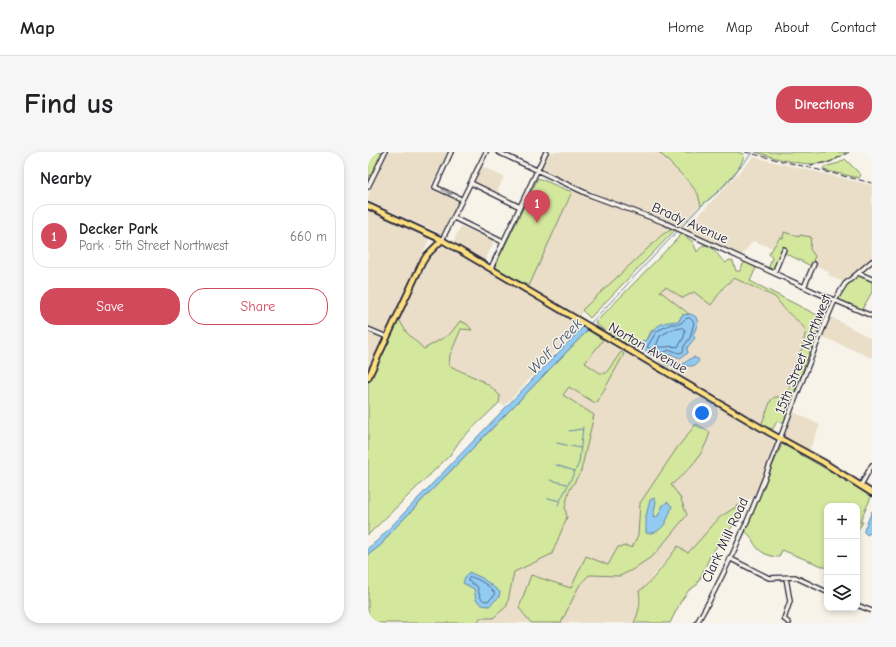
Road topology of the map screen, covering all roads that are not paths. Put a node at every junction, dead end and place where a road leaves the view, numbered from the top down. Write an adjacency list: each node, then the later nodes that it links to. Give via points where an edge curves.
1 (385, 152): 8 (street)
2 (451, 152): 9 (street, one-way to 9, via 435,187)
3 (486, 152): 7 (street)
4 (498, 152): 6 (street, Brady Avenue)
5 (546, 152): 6 (street)
6 (537, 170): 11 (street); 19 (street, Brady Avenue, via 590,195 684,231)
7 (471, 183): 11 (street); 12 (street)
8 (368, 187)
9 (459, 198)
10 (368, 206): 13 (main road, Norton Avenue)
11 (520, 207): 14 (street)
12 (454, 218): 13 (street); 14 (street)
13 (442, 240): 18 (main road, Norton Avenue); 26 (main road, via 422,263)
14 (503, 242): 18 (street)
15 (784, 248): 19 (street)
16 (872, 261): 20 (street, 15th Street Northwest)
17 (814, 264): 22 (street)
18 (490, 268): 28 (main road, Norton Avenue)
19 (774, 273): 22 (street, Brady Avenue)
20 (858, 273): 21 (street); 23 (street, 15th Street Northwest, via 845,284)
21 (872, 279)
22 (804, 287): 23 (street, Brady Avenue)
23 (835, 300): 24 (street, Brady Avenue); 28 (street, 15th Street Northwest)
24 (872, 316)
25 (368, 329): 26 (street)
26 (387, 337): 27 (main road)
27 (368, 378)
28 (781, 440): 30 (street, 15th Street Northwest); 31 (main road, Norton Avenue)
29 (872, 465): 31 (street)
30 (770, 466): 33 (street, Clark Mill Road)
31 (861, 485): 32 (main road, Norton Avenue)
32 (872, 493)
33 (730, 558): 34 (street, via 769,578); 39 (street, Clark Mill Road)
34 (786, 578): 35 (street, via 798,579); 40 (street, via 790,601 784,619)
35 (824, 591)
36 (860, 606): 37 (street)
37 (872, 611)
38 (872, 618): 41 (street)
39 (697, 623)
40 (789, 623)
41 (870, 623)

